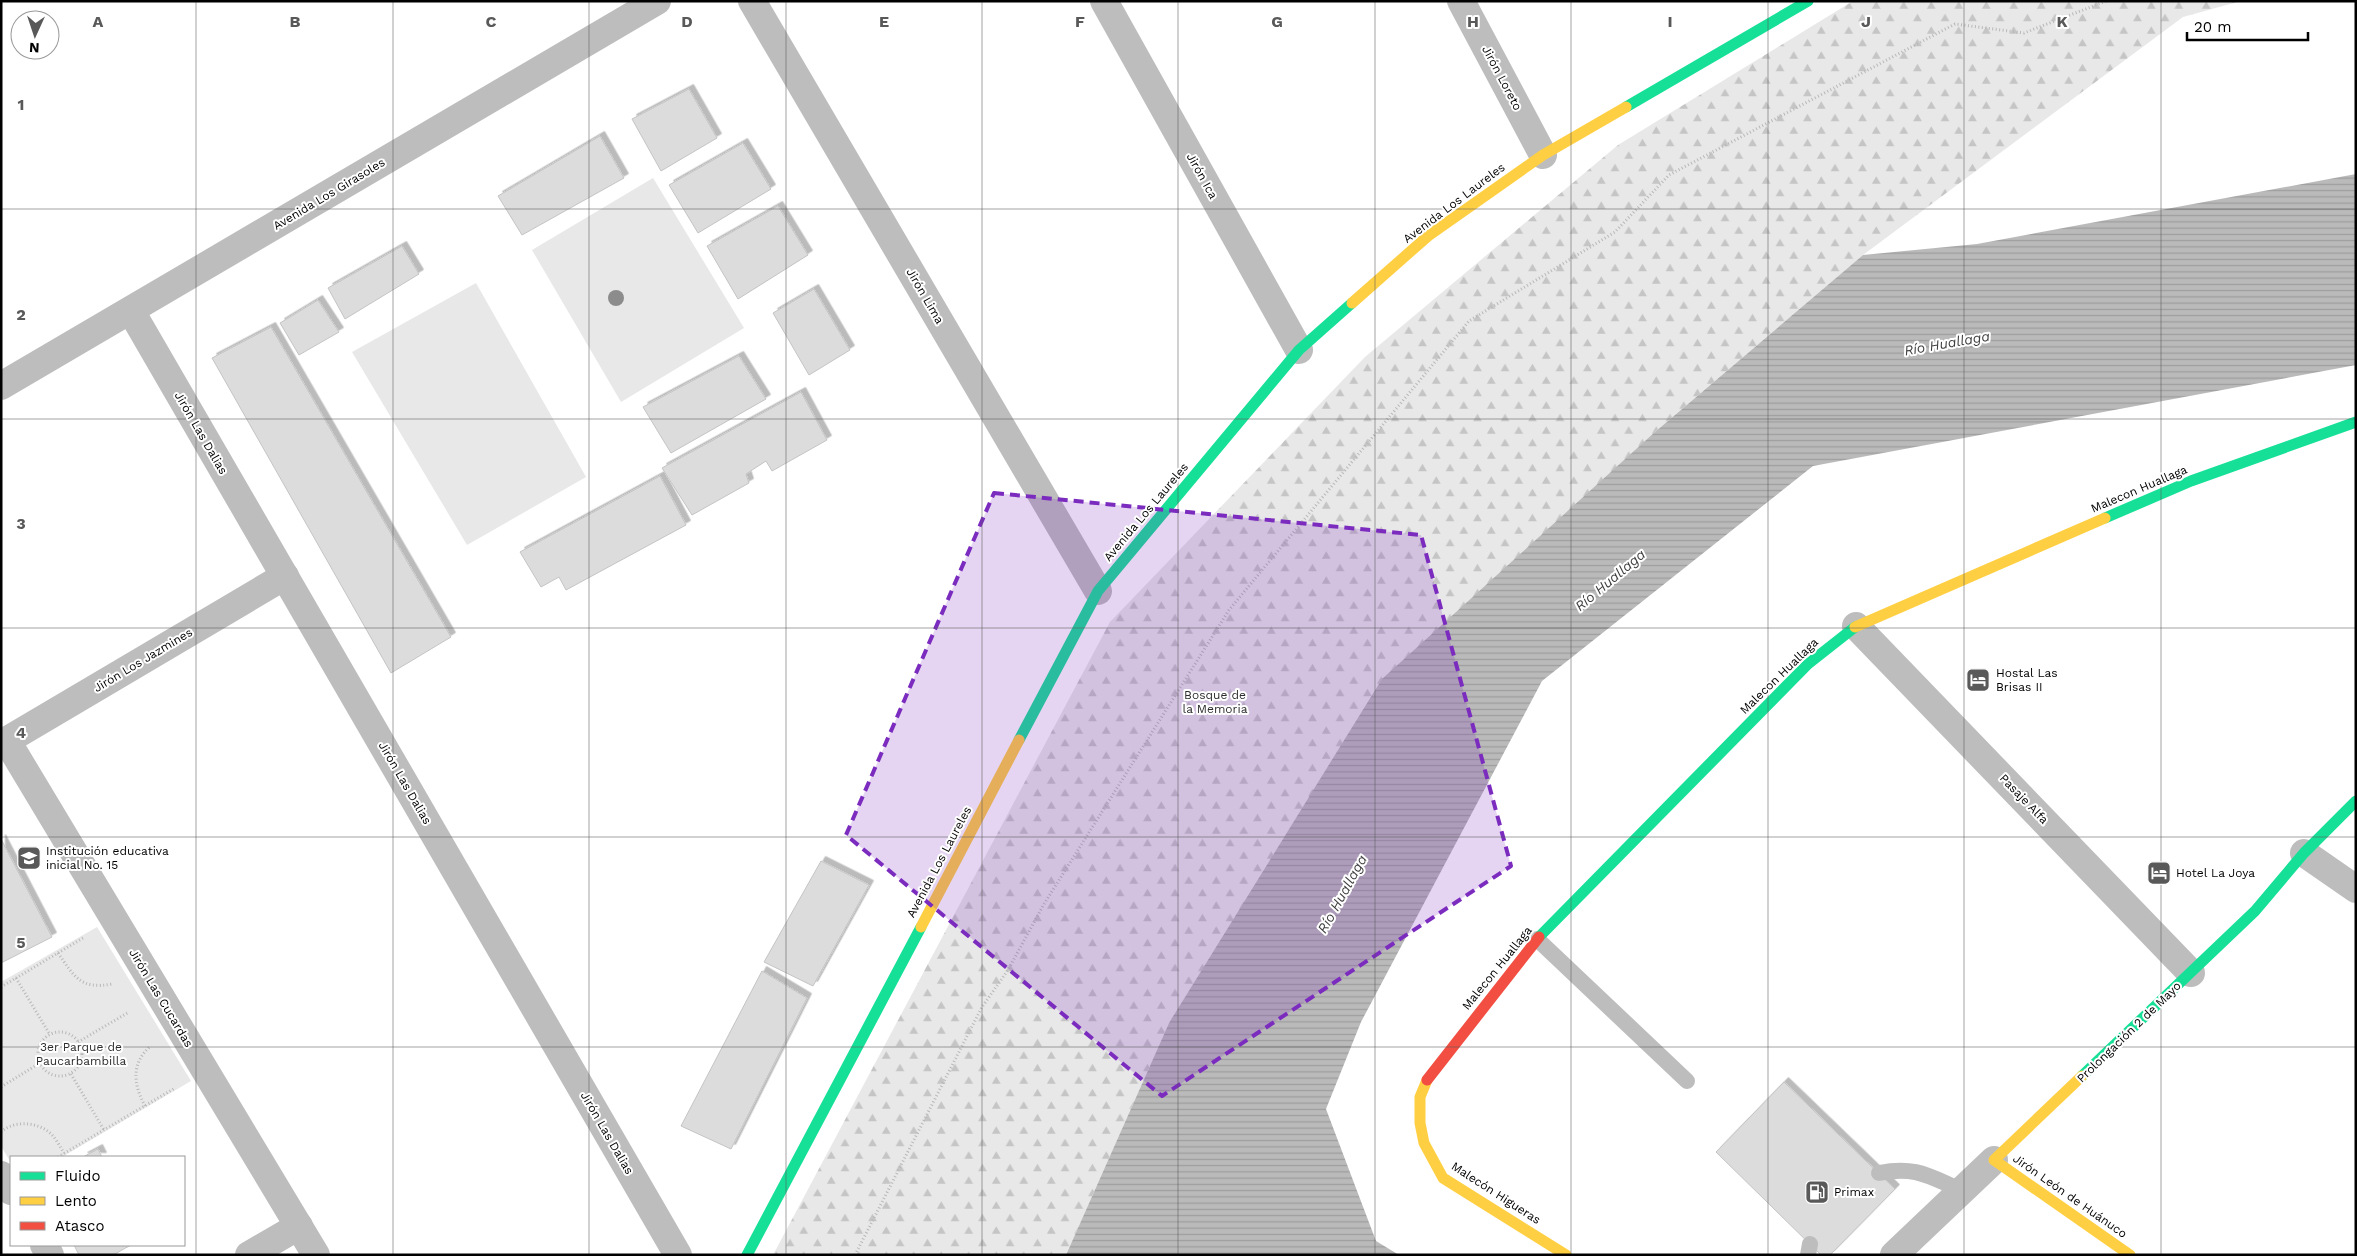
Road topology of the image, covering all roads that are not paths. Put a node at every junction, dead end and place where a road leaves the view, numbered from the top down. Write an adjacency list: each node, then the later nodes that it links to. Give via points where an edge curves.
1 (657, 1): 7 (street, Avenida Los Girasoles)
2 (752, 1): 12 (street, Jirón Lima)
3 (1104, 1): 8 (street, Jirón Ica)
4 (1461, 1): 6 (street, Jirón Loreto)
5 (1808, 1): 6 (main road, Avenida Los Laureles)
6 (1543, 155): 8 (main road, Avenida Los Laureles, via 1428,236)
7 (130, 312): 9 (street, Avenida Los Girasoles); 11 (street, Jirón Las Dalias)
8 (1299, 350): 12 (main road, Avenida Los Laureles)
9 (1, 386)
10 (2356, 422): 13 (main road, Malecon Huallaga, via 2191,481)
11 (285, 576): 14 (street, Jirón Los Jazmines); 30 (street, Jirón Las Dalias)
12 (1098, 591): 31 (main road, Avenida Los Laureles)
13 (1856, 626): 18 (main road, Malecon Huallaga, via 1808,664); 19 (street, Pasaje Alfa)
14 (4, 743): 27 (street, Jirón Las Cucardas)
15 (2356, 801): 16 (main road, Prolongación 2 de Mayo)
16 (2304, 853): 17 (street); 19 (main road, Prolongación 2 de Mayo, via 2254,911)
17 (2356, 889)
18 (1537, 939): 20 (lane); 21 (main road, Malecon Huallaga, via 1428,1077 1420,1098)
19 (2191, 972): 22 (main road, Prolongación 2 de Mayo)
20 (1687, 1081)
21 (1424, 1143): 32 (main road, Malecón Higueras, via 1443,1178)
22 (1994, 1160): 26 (street, Prolongación 2 de Mayo); 34 (main road, Jirón León de Huánuco)
23 (1879, 1173): 26 (lane, via 1908,1169)
24 (1, 1175): 25 (street)
25 (10, 1189)
26 (1961, 1190): 33 (street, Prolongación 2 de Mayo)
27 (299, 1226): 28 (street); 29 (street, Jirón Las Cucardas)
28 (248, 1255)
29 (316, 1255)
30 (678, 1255)
31 (747, 1255)
32 (1566, 1255)
33 (1894, 1255)
34 (2130, 1255)

